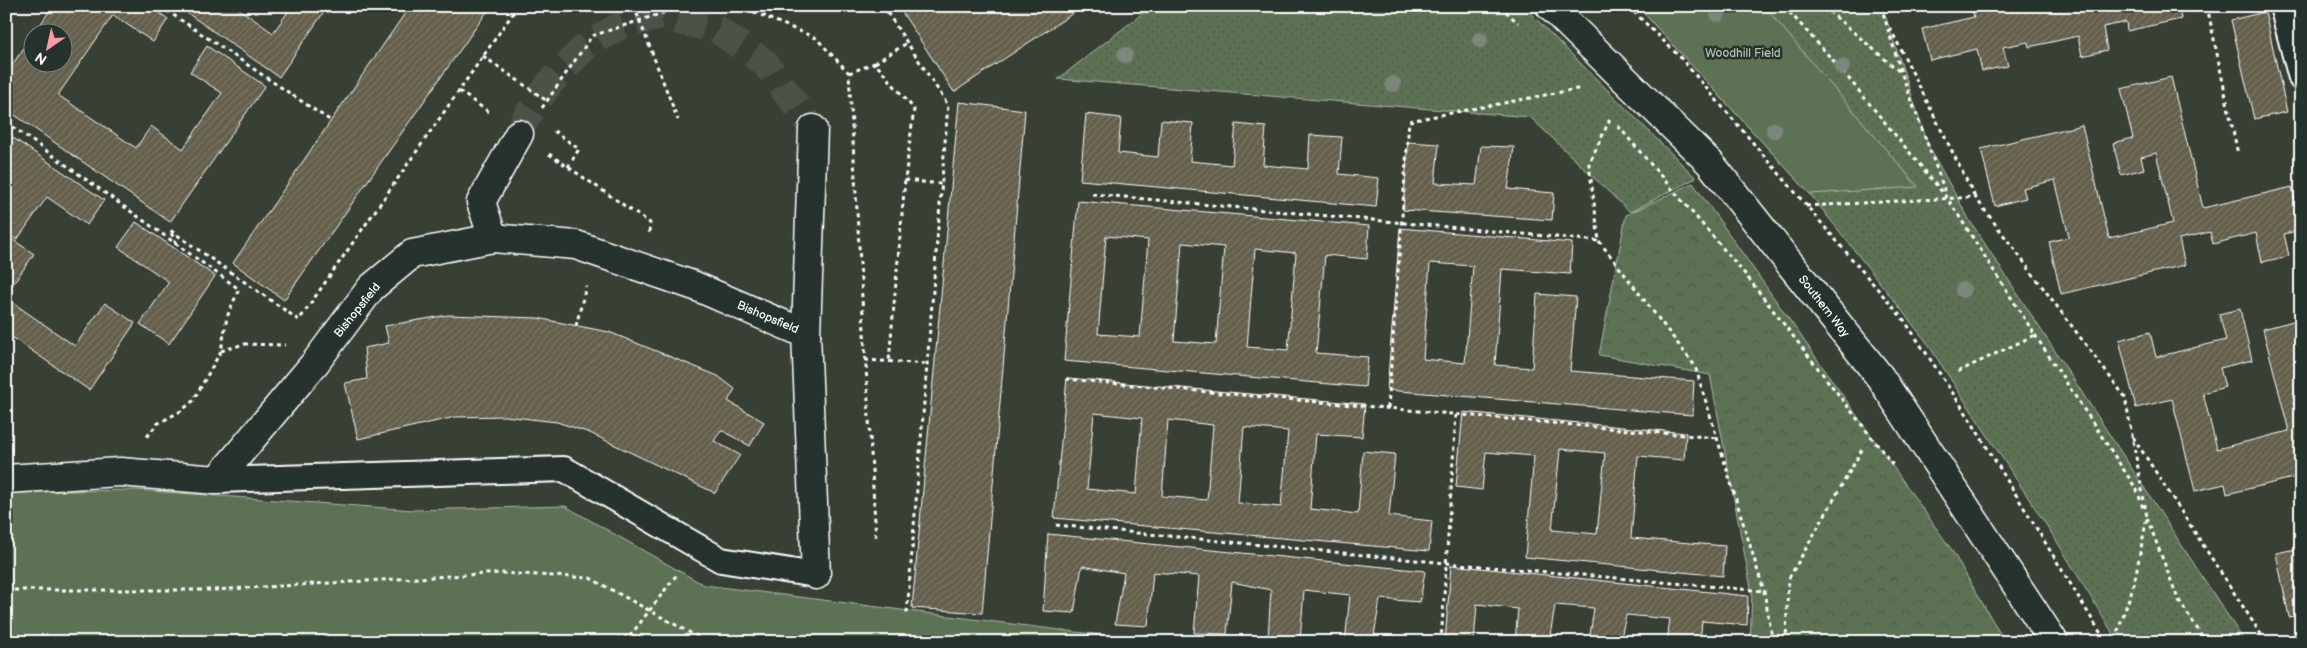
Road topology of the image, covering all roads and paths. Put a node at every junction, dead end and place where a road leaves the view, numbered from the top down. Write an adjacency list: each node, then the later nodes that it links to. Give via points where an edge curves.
1 (160, 6): 29 (path)
2 (518, 6): 19 (path)
3 (634, 6): 17 (path)
4 (684, 6): 17 (path)
5 (739, 6): 15 (path)
6 (767, 6): 15 (path)
7 (883, 6): 18 (path)
8 (1550, 6): 84 (street, Southern Way, via 1710,163 1880,378)
9 (1628, 6): 43 (path, via 1678,56)
10 (1784, 6): 42 (path, via 1840,68)
11 (1823, 6): 21 (path)
12 (1881, 6): 16 (path)
13 (2207, 6): 36 (path)
14 (2282, 6): 23 (lane)
15 (764, 17): 22 (path, via 816,38)
16 (1886, 20): 21 (path); 41 (path)
17 (638, 21): 26 (path, via 592,36); 30 (path)
18 (907, 43): 20 (path); 39 (path, via 948,105)
19 (483, 56): 25 (path); 26 (path)
20 (875, 63): 22 (path); 38 (path, via 914,109)
21 (1900, 72): 42 (path)
22 (849, 73): 52 (path)
23 (2301, 78)
24 (1582, 88): 44 (path, via 1409,121)
25 (459, 91): 28 (path); 47 (path, via 299,320 170,230)
26 (547, 101): 27 (path)
27 (541, 109)
28 (498, 118)
29 (331, 120)
30 (678, 120)
31 (6, 122): 47 (path)
32 (550, 128): 37 (path, via 579,149)
33 (813, 129): 49 (street, Bishopsfield)
34 (519, 134): 45 (street, via 481,202)
35 (544, 150): 37 (path)
36 (2238, 154)
37 (568, 167): 48 (path, via 650,223)
38 (905, 180): 39 (path); 53 (path)
39 (942, 184): 55 (path)
40 (1092, 194): 44 (path)
41 (1975, 197): 42 (path); 60 (path, via 2125,397)
42 (1948, 199): 43 (path); 50 (path)
43 (1806, 206): 85 (path, via 1904,320 1966,414)
44 (1400, 222): 46 (path); 58 (path)
45 (492, 238): 48 (street, Bishopsfield, via 576,245); 54 (street, Bishopsfield, via 412,254 372,288)
46 (1599, 241): 61 (path, via 1695,366); 63 (path, via 1589,164 1611,117 1745,274)
47 (176, 244): 51 (path, via 239,289 227,317)
48 (648, 270): 49 (street, Bishopsfield, via 695,286)
49 (806, 334): 72 (street, Bishopsfield)
50 (2035, 335): 56 (path); 67 (path, via 2137,490)
51 (221, 351): 54 (path, via 244,344 294,346); 64 (path, via 194,401 157,424)
52 (865, 360): 53 (path); 69 (path)
53 (890, 361): 55 (path)
54 (315, 363): 66 (street, Bishopsfield)
55 (927, 364): 76 (path)
56 (1955, 373)
57 (1066, 379): 58 (path)
58 (1388, 408): 59 (path)
59 (1456, 414): 61 (path); 71 (path)
60 (2130, 433): 67 (path); 88 (path)
61 (1717, 438): 74 (path)
62 (1863, 448): 83 (path, via 1788,580)
63 (1895, 468)
64 (120, 472): 65 (street); 66 (street)
65 (6, 479)
66 (217, 480): 70 (lane, via 564,469)
67 (2147, 517): 86 (path, via 2134,584); 87 (path, via 2178,599)
68 (1056, 525): 71 (path)
69 (876, 539)
70 (698, 547): 72 (lane, via 721,560); 75 (path)
71 (1446, 563): 74 (path); 81 (path)
72 (816, 575)
73 (6, 590): 75 (path, via 213,590 501,573 590,578)
74 (1764, 591): 82 (path)
75 (650, 611): 77 (path); 80 (path)
76 (907, 612)
77 (630, 636): 78 (path); 79 (path)
78 (600, 642)
79 (674, 642)
80 (707, 642)
81 (1441, 642)
82 (1773, 642)
83 (1786, 642)
84 (2054, 642)
85 (2106, 642)
86 (2114, 642)
87 (2206, 642)
88 (2266, 642)

